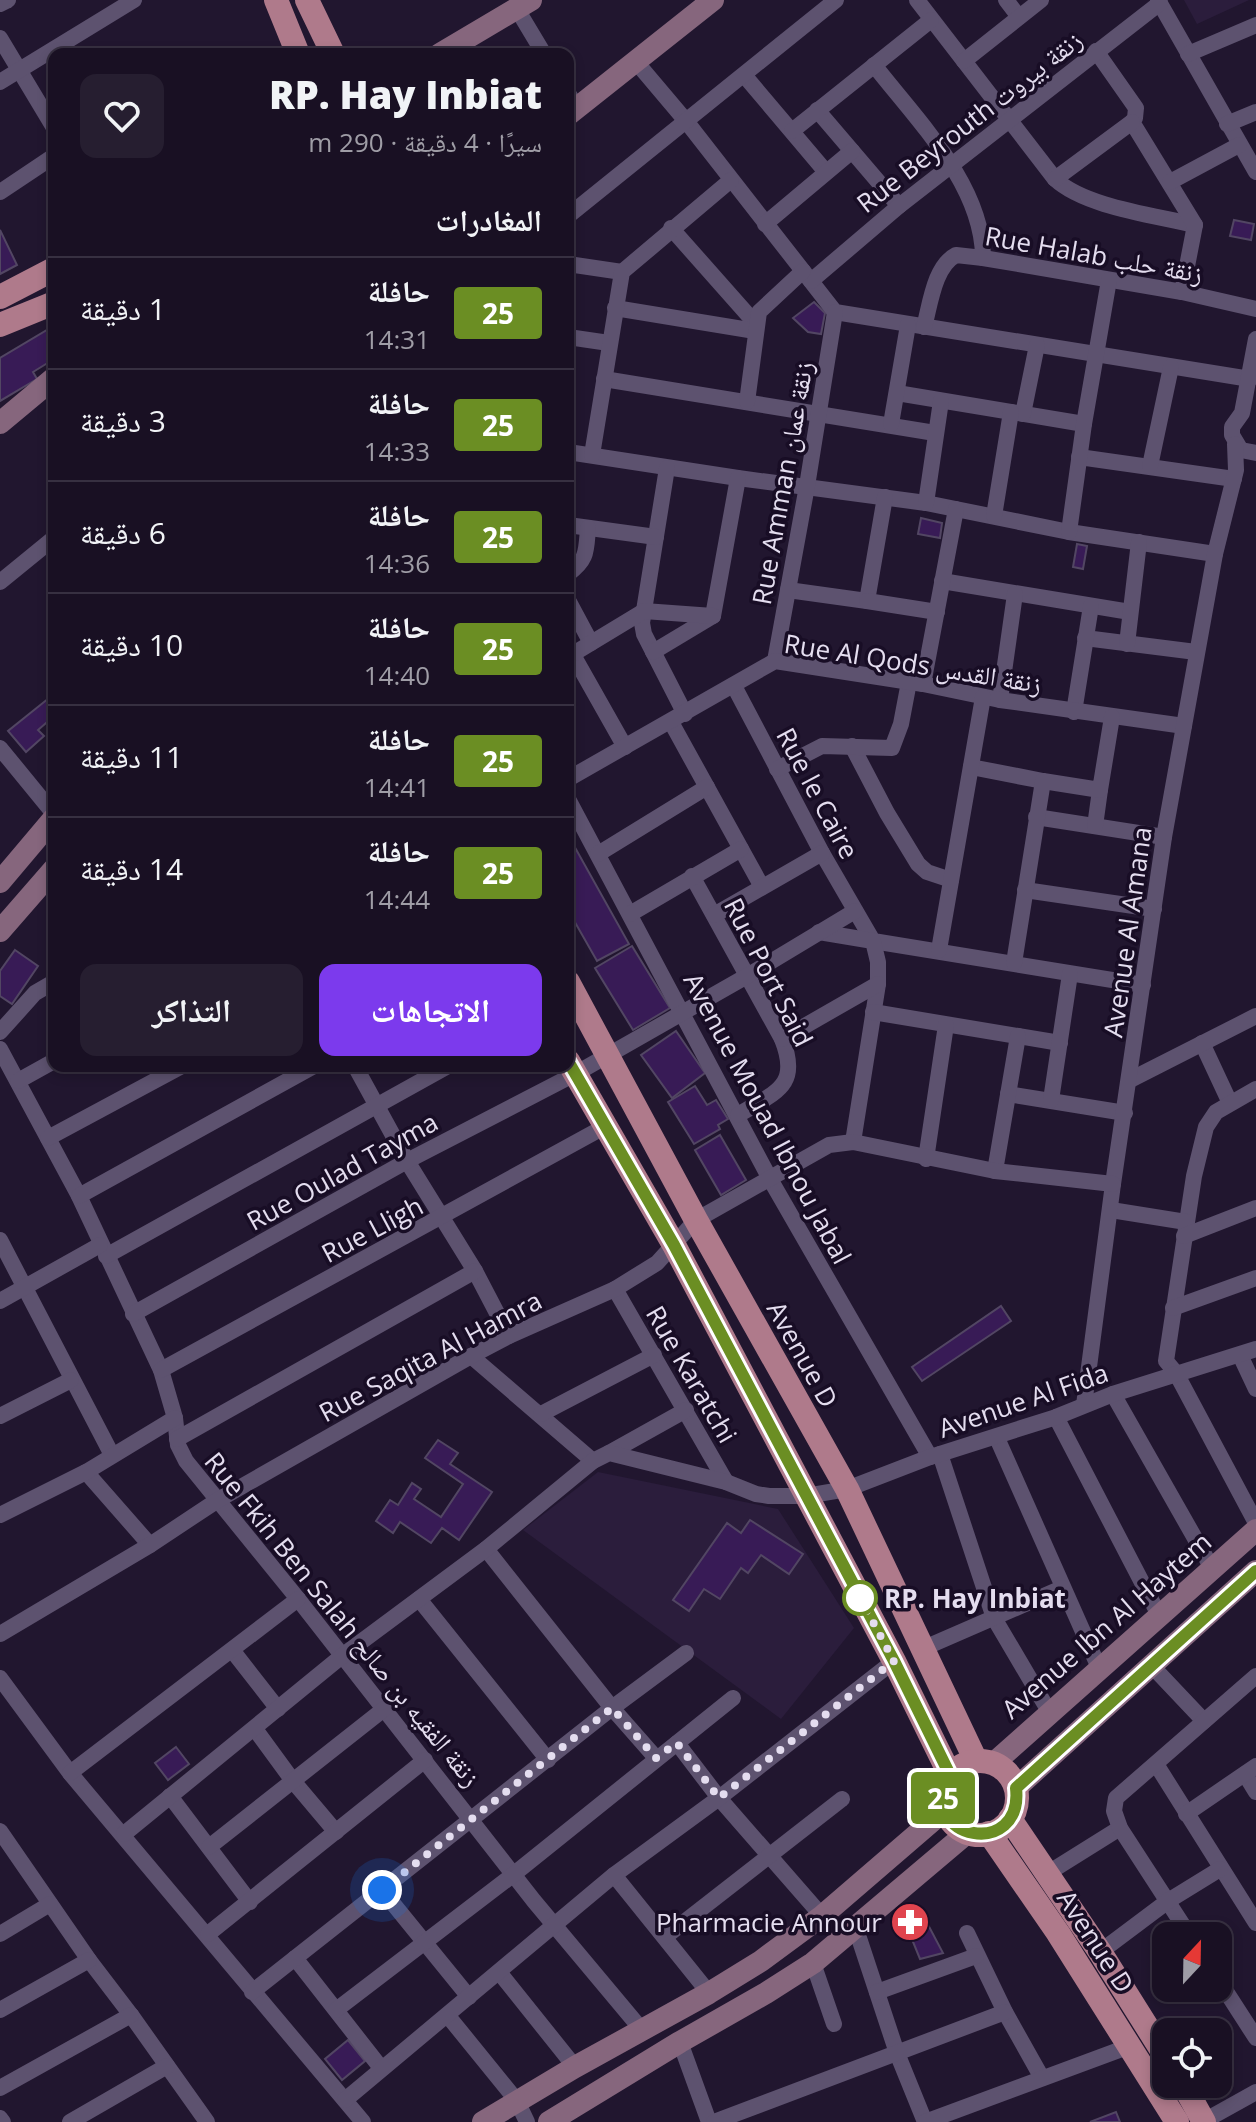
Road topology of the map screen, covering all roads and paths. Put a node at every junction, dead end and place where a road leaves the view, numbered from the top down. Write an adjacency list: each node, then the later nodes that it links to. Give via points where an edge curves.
1 (8, 0): 11 (street)
2 (134, 0): 17 (street)
3 (276, 0): 18 (main road)
4 (307, 0): 19 (main road)
5 (713, 0): 26 (street)
6 (836, 0): 29 (street)
7 (917, 0): 14 (street)
8 (1006, 0): 13 (street)
9 (1041, 0): 13 (street)
10 (1159, 2): 22 (street, Rue Beyrouth زنقة بيروت); 24 (street)
11 (0, 4)
12 (516, 5): 20 (street); 21 (street)
13 (1019, 17): 25 (street)
14 (931, 20): 25 (street); 27 (street)
15 (1256, 25): 24 (street)
16 (0, 38): 28 (street)
17 (54, 48)
18 (296, 48)
19 (330, 48)
20 (449, 48)
21 (541, 48)
22 (1096, 51): 35 (street, Rue Beyrouth زنقة بيروت); 37 (street, via 1136,108)
23 (48, 52): 28 (street)
24 (1188, 54): 38 (street)
25 (964, 61): 35 (street)
26 (637, 63): 31 (street); 36 (street)
27 (874, 65): 32 (street); 43 (street)
28 (18, 70): 30 (street); 34 (street)
29 (744, 75): 36 (street); 39 (street)
30 (0, 82)
31 (574, 103)
32 (817, 110): 39 (street); 41 (street)
33 (1256, 112): 38 (street)
34 (48, 118)
35 (1009, 119): 43 (street, Rue Beyrouth زنقة بيروت); 46 (street)
36 (686, 121): 47 (street); 51 (street)
37 (1132, 122): 46 (street); 48 (street)
38 (1227, 124): 40 (street)
39 (792, 131): 44 (street)
40 (1239, 145): 45 (street); 48 (street)
41 (852, 151): 44 (street); 50 (street)
42 (48, 160): 49 (street)
43 (951, 165): 50 (street, Rue Beyrouth زنقة بيروت); 55 (street, via 980,223)
44 (826, 172): 52 (street)
45 (1256, 172)
46 (1055, 179): 53 (street, via 1088,199)
47 (731, 180): 52 (street); 54 (street)
48 (1170, 182): 53 (street)
49 (0, 192)
50 (899, 206): 59 (street, Rue Beyrouth زنقة بيروت)
51 (574, 211)
52 (765, 224): 59 (street)
53 (1195, 225): 61 (street)
54 (671, 228): 58 (street); 69 (street)
55 (983, 258): 60 (street, Rue Halab زنقة حلب); 68 (street, Rue Halab زنقة حلب, via 950,258)
56 (574, 265): 58 (street)
57 (48, 272): 62 (main road)
58 (622, 272): 64 (street)
59 (807, 276): 66 (street); 69 (street, Rue Beyrouth زنقة بيروت, via 763,307)
60 (1109, 280): 61 (street, Rue Halab زنقة حلب); 74 (street)
61 (1182, 292): 65 (street, Rue Halab زنقة حلب)
62 (0, 297)
63 (48, 305): 67 (main road)
64 (615, 308): 69 (street); 72 (street)
65 (1256, 309)
66 (835, 312): 68 (street); 82 (street, Rue Amman زنقة عمان)
67 (0, 325)
68 (916, 326): 73 (street); 78 (street)
69 (756, 328): 81 (street)
70 (574, 338): 72 (street)
71 (1256, 339): 79 (street, Avenue Al Amana)
72 (609, 343): 76 (street)
73 (1037, 345): 74 (street); 83 (street)
74 (1096, 355): 75 (street); 86 (street)
75 (1171, 367): 79 (street); 93 (street)
76 (604, 379): 81 (street); 91 (street)
77 (48, 383): 84 (street)
78 (897, 393): 80 (street); 85 (street)
79 (1250, 400): 88 (street, Avenue Al Amana, via 1232,427)
80 (941, 401): 83 (street); 87 (street)
81 (747, 402): 82 (street)
82 (819, 413): 85 (street); 97 (street, Rue Amman زنقة عمان)
83 (1017, 413): 86 (street); 101 (street)
84 (0, 423)
85 (891, 424): 87 (street)
86 (1084, 424): 92 (street)
87 (935, 433): 99 (street)
88 (1235, 444): 90 (street); 95 (street, Avenue Al Amana)
89 (574, 453): 91 (street)
90 (1256, 454): 95 (street)
91 (592, 455): 94 (street)
92 (1079, 457): 93 (street); 104 (street)
93 (1150, 466): 95 (street)
94 (667, 468): 96 (street); 105 (street)
95 (1235, 474): 108 (street, Avenue Al Amana)
96 (738, 478): 97 (street); 120 (street)
97 (807, 486): 98 (street); 112 (street, Rue Amman زنقة عمان)
98 (885, 497): 99 (street); 114 (street)
99 (926, 503): 100 (street)
100 (956, 509): 101 (street); 110 (street)
101 (994, 516): 104 (street)
102 (574, 526): 103 (street)
103 (588, 528): 105 (street); 109 (street, via 585,557)
104 (1069, 532): 106 (street)
105 (656, 537): 117 (street)
106 (1139, 542): 108 (street); 119 (street)
107 (48, 543): 111 (street)
108 (1215, 554): 125 (street, Avenue Al Amana)
109 (574, 570)
110 (942, 581): 113 (street); 118 (street)
111 (0, 582)
112 (788, 590): 114 (street); 127 (street, Rue Amman زنقة عمان)
113 (1015, 594): 115 (street); 132 (street)
114 (867, 601): 118 (street)
115 (1091, 606): 119 (street); 121 (street)
116 (574, 611): 122 (street)
117 (644, 611): 120 (street); 122 (street); 124 (street, via 644,634)
118 (937, 612): 129 (street)
119 (1130, 612): 123 (street)
120 (713, 616): 124 (street)
121 (1085, 638): 123 (street); 133 (street)
122 (591, 643): 126 (street)
123 (1127, 644): 125 (street)
124 (653, 652): 135 (street)
125 (1196, 652): 136 (street, Avenue Al Amana)
126 (574, 654)
127 (775, 661): 129 (street, Rue Al Qods زنقة القدس); 130 (street, Rue Al Qods زنقة القدس)
128 (574, 663): 138 (street)
129 (916, 683): 131 (street, Rue Al Qods زنقة القدس); 137 (street, via 894,747)
130 (734, 686): 135 (street, Rue Al Qods زنقة القدس); 141 (street, Rue le Caire)
131 (983, 697): 132 (street, Rue Al Qods زنقة القدس); 140 (street)
132 (1000, 700): 133 (street, Rue Al Qods زنقة القدس)
133 (1074, 712): 134 (street, Rue Al Qods زنقة القدس)
134 (1112, 717): 136 (street, Rue Al Qods زنقة القدس); 145 (street)
135 (678, 718): 138 (street, Rue Al Qods زنقة القدس); 144 (street)
136 (1184, 726): 151 (street, Avenue Al Amana)
137 (852, 746): 141 (street, via 822,746); 157 (street, via 918,864)
138 (625, 747): 142 (street, Rue Al Qods زنقة القدس)
139 (0, 748): 146 (street)
140 (971, 767): 143 (street); 157 (street)
141 (777, 769): 153 (street, Rue le Caire)
142 (574, 776)
143 (1043, 781): 145 (street); 148 (street)
144 (707, 787): 152 (street); 154 (street)
145 (1100, 790): 150 (street)
146 (48, 808)
147 (574, 810): 154 (street, Avenue Mouad Ibnou Jabal)
148 (1036, 817): 150 (street); 160 (street)
149 (48, 823): 158 (street)
150 (1095, 826): 151 (street)
151 (1164, 837): 161 (street, Avenue Al Amana)
152 (741, 849): 156 (street); 159 (street)
153 (822, 853): 159 (street); 164 (street, Rue le Caire)
154 (598, 854): 162 (street, Avenue Mouad Ibnou Jabal)
155 (48, 876): 165 (street)
156 (692, 876): 162 (street); 163 (street, Rue Port Said)
157 (951, 880): 168 (street)
158 (0, 882)
159 (762, 887): 163 (street)
160 (1025, 890): 161 (street); 169 (street)
161 (1154, 909): 174 (street, Avenue Al Amana)
162 (630, 914): 176 (street, Avenue Mouad Ibnou Jabal)
163 (714, 915): 171 (street, Rue Port Said)
164 (858, 917): 166 (street, Rue Oulad Tayma); 167 (street, Rue le Caire)
165 (0, 931)
166 (819, 932): 167 (street); 171 (street, Rue Oulad Tayma)
167 (873, 941): 168 (street); 172 (street)
168 (939, 950): 169 (street)
169 (1014, 963): 170 (street)
170 (1070, 974): 174 (street); 183 (street)
171 (747, 976): 176 (street, Rue Oulad Tayma); 182 (street, Rue Port Said)
172 (878, 984): 177 (street); 182 (street)
173 (48, 985): 180 (street)
174 (1143, 985): 195 (street, Avenue Al Amana)
175 (574, 993): 186 (main road, Avenue D)
176 (683, 1012): 186 (street, Rue Oulad Tayma); 203 (street, Avenue Mouad Ibnou Jabal)
177 (873, 1012): 179 (street); 206 (street)
178 (1256, 1016): 184 (street)
179 (946, 1025): 181 (street); 207 (street)
180 (0, 1032)
181 (1018, 1036): 183 (street); 198 (street)
182 (782, 1039): 203 (street, Rue Port Said, via 791,1060 787,1078)
183 (1060, 1043): 199 (street)
184 (1202, 1043): 195 (street); 200 (street)
185 (0, 1049): 196 (street, Rue Fkih Ben Salah زنقة الفقيه بن صالح)
186 (606, 1054): 188 (street, Rue Oulad Tayma); 216 (main road, Avenue D)
187 (48, 1064): 196 (street)
188 (574, 1067)
189 (171, 1072): 205 (street)
190 (303, 1072): 212 (street)
191 (358, 1072): 201 (street)
192 (437, 1072): 201 (street)
193 (565, 1072): 208 (street, Rue Oulad Tayma)
194 (574, 1072): 204 (main road)
195 (1130, 1080): 202 (street, Avenue Al Amana)
196 (18, 1081): 205 (street, Rue Fkih Ben Salah زنقة الفقيه بن صالح)
197 (1256, 1089): 200 (street)
198 (1008, 1094): 199 (street); 209 (street)
199 (1051, 1100): 202 (street)
200 (1230, 1103): 217 (street, via 1206,1127)
201 (377, 1104): 208 (street); 220 (street)
202 (1125, 1113): 211 (street, Avenue Al Amana)
203 (738, 1115): 210 (street, Avenue Mouad Ibnou Jabal)
204 (604, 1127): 215 (street, Rue Lligh); 219 (main road)
205 (48, 1138): 212 (street, Rue Fkih Ben Salah زنقة الفقيه بن صالح)
206 (853, 1142): 207 (street); 210 (street, Rue Saqita Al Hamra, via 829,1145)
207 (926, 1159): 209 (street)
208 (407, 1161): 215 (street); 227 (street, Rue Oulad Tayma)
209 (995, 1171): 211 (street)
210 (770, 1179): 216 (street, Rue Saqita Al Hamra); 247 (street, Avenue Mouad Ibnou Jabal)
211 (1113, 1184): 214 (street, Avenue Al Amana)
212 (79, 1196): 220 (street, Rue Fkih Ben Salah زنقة الفقيه بن صالح)
213 (1256, 1208): 217 (street)
214 (1111, 1210): 217 (street); 237 (street, Avenue Al Amana)
215 (443, 1217): 221 (street); 232 (street, Rue Lligh)
216 (696, 1220): 219 (street, Rue Saqita Al Hamra); 251 (main road, Avenue D)
217 (1185, 1229): 226 (street)
218 (0, 1240): 223 (street)
219 (674, 1245): 224 (street, Rue Saqita Al Hamra, via 657,1263); 252 (main road)
220 (103, 1250): 223 (street); 227 (street, Rue Fkih Ben Salah زنقة الفقيه بن صالح)
221 (475, 1271): 228 (street); 244 (street)
222 (1256, 1278): 226 (street)
223 (24, 1289): 225 (street); 234 (street)
224 (615, 1289): 228 (street, Rue Saqita Al Hamra); 230 (street, Rue Karatchi)
225 (0, 1301)
226 (1173, 1308): 233 (street, via 1166,1361)
227 (133, 1314): 232 (street, Rue Fkih Ben Salah زنقة الفقيه بن صالح)
228 (509, 1336): 231 (street, Rue Saqita Al Hamra)
229 (1248, 1352): 233 (street, Avenue Al Fida); 235 (street)
230 (654, 1355): 238 (street, Rue Karatchi); 239 (street)
231 (471, 1356): 239 (street); 253 (street, Rue Saqita Al Hamra)
232 (161, 1370): 242 (street, Rue Fkih Ben Salah زنقة الفقيه بن صالح)
233 (1176, 1373): 236 (street, Avenue Al Fida); 255 (street)
234 (71, 1380): 240 (street); 246 (street)
235 (1256, 1389)
236 (1113, 1394): 237 (street, Avenue Al Fida); 259 (street)
237 (1084, 1405): 241 (street, Avenue Al Fida)
238 (686, 1410): 245 (street); 250 (street, Rue Karatchi)
239 (541, 1414): 248 (street)
240 (0, 1416)
241 (1056, 1417): 243 (street, Avenue Al Fida); 264 (street)
242 (175, 1418): 244 (street, Rue Fkih Ben Salah زنقة الفقيه بن صالح); 246 (street)
243 (997, 1438): 247 (street, Avenue Al Fida); 261 (street)
244 (177, 1439): 253 (street, Rue Fkih Ben Salah زنقة الفقيه بن صالح, via 186,1461)
245 (609, 1453): 248 (street); 250 (street, Avenue Al Fida)
246 (112, 1455): 249 (street)
247 (935, 1455): 251 (street, Avenue Al Fida); 265 (street, Avenue Mouad Ibnou Jabal)
248 (593, 1461): 258 (street)
249 (86, 1472): 254 (street); 257 (street)
250 (726, 1482): 252 (street, Avenue Al Fida, via 756,1494)
251 (847, 1489): 252 (street, Avenue Al Fida); 267 (main road, Avenue D)
252 (806, 1496): 271 (main road)
253 (218, 1500): 257 (street, Rue Saqita Al Hamra); 262 (street, Rue Fkih Ben Salah زنقة الفقيه بن صالح)
254 (0, 1515)
255 (1256, 1523)
256 (1256, 1530): 259 (street, Avenue Ibn Al Haytem)
257 (150, 1545): 266 (street, Rue Saqita Al Hamra)
258 (486, 1549): 263 (street); 277 (street)
259 (1213, 1570): 264 (street, Avenue Ibn Al Haytem)
260 (1253, 1582): 272 (street)
261 (1062, 1588): 265 (street); 273 (street)
262 (298, 1599): 268 (street); 270 (street, Rue Fkih Ben Salah زنقة الفقيه بن صالح)
263 (419, 1599): 270 (street); 286 (street)
264 (1160, 1617): 273 (street, Avenue Ibn Al Haytem)
265 (994, 1618): 267 (street); 280 (street, Avenue Mouad Ibnou Jabal)
266 (0, 1634)
267 (924, 1648): 287 (main road, Avenue D)
268 (232, 1650): 278 (street); 290 (street)
269 (686, 1653): 277 (street)
270 (342, 1656): 278 (street); 279 (street, Rue Fkih Ben Salah زنقة الفقيه بن صالح)
271 (894, 1661): 291 (main road); 296 (street)
272 (1151, 1665): 281 (street); 293 (street)
273 (1100, 1670): 280 (street, Avenue Ibn Al Haytem)
274 (1256, 1676): 281 (street)
275 (0, 1678): 290 (street)
276 (733, 1698): 283 (street)
277 (612, 1708): 284 (street); 286 (street)
278 (278, 1709): 282 (street)
279 (384, 1709): 285 (street, Rue Fkih Ben Salah زنقة الفقيه بن صالح); 292 (street)
280 (1050, 1713): 287 (street, Avenue Ibn Al Haytem)
281 (1204, 1721): 288 (street)
282 (255, 1729): 292 (street); 295 (street)
283 (677, 1743): 284 (street); 296 (street)
284 (656, 1758): 312 (street)
285 (425, 1760): 300 (street, Rue Fkih Ben Salah زنقة الفقيه بن صالح); 304 (street)
286 (548, 1760): 300 (street)
287 (985, 1762): 291 (main road, via 966,1763); 293 (main road, via 1004,1769)
288 (1156, 1764): 299 (street); 302 (street, via 1116,1798)
289 (1250, 1770): 294 (street); 299 (street)
290 (70, 1773): 306 (street)
291 (950, 1775): 298 (main road)
292 (293, 1781): 304 (street); 307 (street)
293 (1016, 1788): 301 (main road)
294 (1256, 1792)
295 (170, 1796): 306 (street); 307 (street)
296 (719, 1798): 309 (street); 313 (street)
297 (842, 1799): 309 (street)
298 (945, 1810): 305 (main road, via 958,1828); 318 (street)
299 (1186, 1814): 310 (street)
300 (472, 1818): 312 (street, Rue Fkih Ben Salah زنقة الفقيه بن صالح); 314 (street)
301 (1010, 1819): 305 (main road, via 1001,1828); 311 (main road, Avenue D)
302 (1120, 1828): 311 (street); 315 (street)
303 (0, 1831): 308 (street)
304 (336, 1832): 316 (street)
305 (978, 1833): 322 (street); 349 (main road, Avenue D, via 1058,1933)
306 (124, 1834): 325 (street)
307 (209, 1847): 316 (street)
308 (6, 1852): 317 (street)
309 (770, 1854): 318 (street); 326 (street)
310 (1220, 1869): 315 (street); 320 (street)
311 (1048, 1873): 328 (main road, Avenue D)
312 (514, 1874): 321 (street, Rue Fkih Ben Salah زنقة الفقيه بن صالح); 327 (street)
313 (614, 1875): 321 (street); 326 (street)
314 (382, 1890): 327 (street); 330 (street)
315 (1168, 1901): 319 (street); 328 (street)
316 (250, 1902): 325 (street)
317 (50, 1904): 324 (street); 331 (street)
318 (822, 1916): 336 (street)
319 (1181, 1922)
320 (1256, 1923)
321 (554, 1925): 333 (street); 345 (street, Rue Fkih Ben Salah زنقة الفقيه بن صالح)
322 (856, 1929): 332 (street); 335 (street)
323 (967, 1933): 329 (street)
324 (0, 1934)
325 (208, 1934): 334 (street)
326 (665, 1937): 336 (street)
327 (425, 1943): 337 (street); 340 (street)
328 (1100, 1952): 346 (main road, Avenue D)
329 (976, 1956): 335 (street); 341 (street)
330 (295, 1958): 334 (street); 340 (street)
331 (89, 1960): 339 (street); 342 (street)
332 (813, 1963): 344 (street); 348 (street)
333 (499, 1972): 337 (street); 352 (street)
334 (252, 1992): 358 (street)
335 (877, 1992): 350 (street)
336 (709, 1993): 345 (street)
337 (469, 1997): 343 (street)
338 (1232, 2001): 347 (street)
339 (0, 2010)
340 (336, 2010): 353 (street)
341 (1005, 2012): 350 (street); 354 (street)
342 (131, 2015): 351 (street); 355 (street)
343 (448, 2016): 353 (street); 359 (street)
344 (834, 2024)
345 (641, 2029): 352 (street)
346 (1152, 2035)
347 (1256, 2038)
348 (680, 2042): 365 (street); 366 (street)
349 (1130, 2046): 354 (street); 368 (main road, Avenue D)
350 (897, 2053): 366 (street); 367 (street)
351 (167, 2066): 360 (street); 361 (street)
352 (575, 2067): 359 (street)
353 (381, 2068): 358 (street)
354 (1042, 2078): 367 (street)
355 (0, 2088)
356 (1256, 2092): 369 (street)
357 (1191, 2098): 369 (main road)
358 (345, 2100): 362 (street)
359 (517, 2101): 363 (street); 364 (street)
360 (70, 2122)
361 (207, 2122)
362 (363, 2122)
363 (483, 2122)
364 (527, 2122)
365 (549, 2122)
366 (712, 2122)
367 (925, 2122)
368 (1177, 2122)
369 (1204, 2122)

